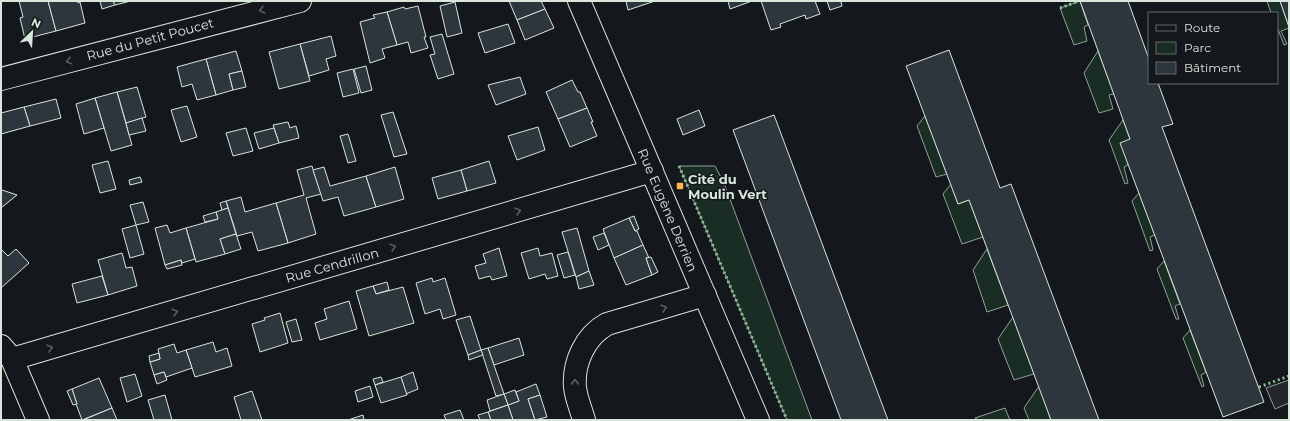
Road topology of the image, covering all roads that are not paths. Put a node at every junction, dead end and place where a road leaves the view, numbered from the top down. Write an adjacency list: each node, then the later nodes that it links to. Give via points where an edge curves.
1 (300, 1): 3 (street, Rue du Petit Poucet, one-way to 3)
2 (579, 1): 4 (street, Rue Eugène Derrien)
3 (1, 78)
4 (652, 171): 5 (street, Rue Eugène Derrien); 6 (street, Rue Cendrillon, one-way to 4)
5 (705, 295): 8 (street, one-way to 5, via 575,389 575,371 582,350 593,334 607,324); 9 (street, Rue Eugène Derrien)
6 (7, 353): 7 (street)
7 (38, 420)
8 (584, 420)
9 (758, 420)

